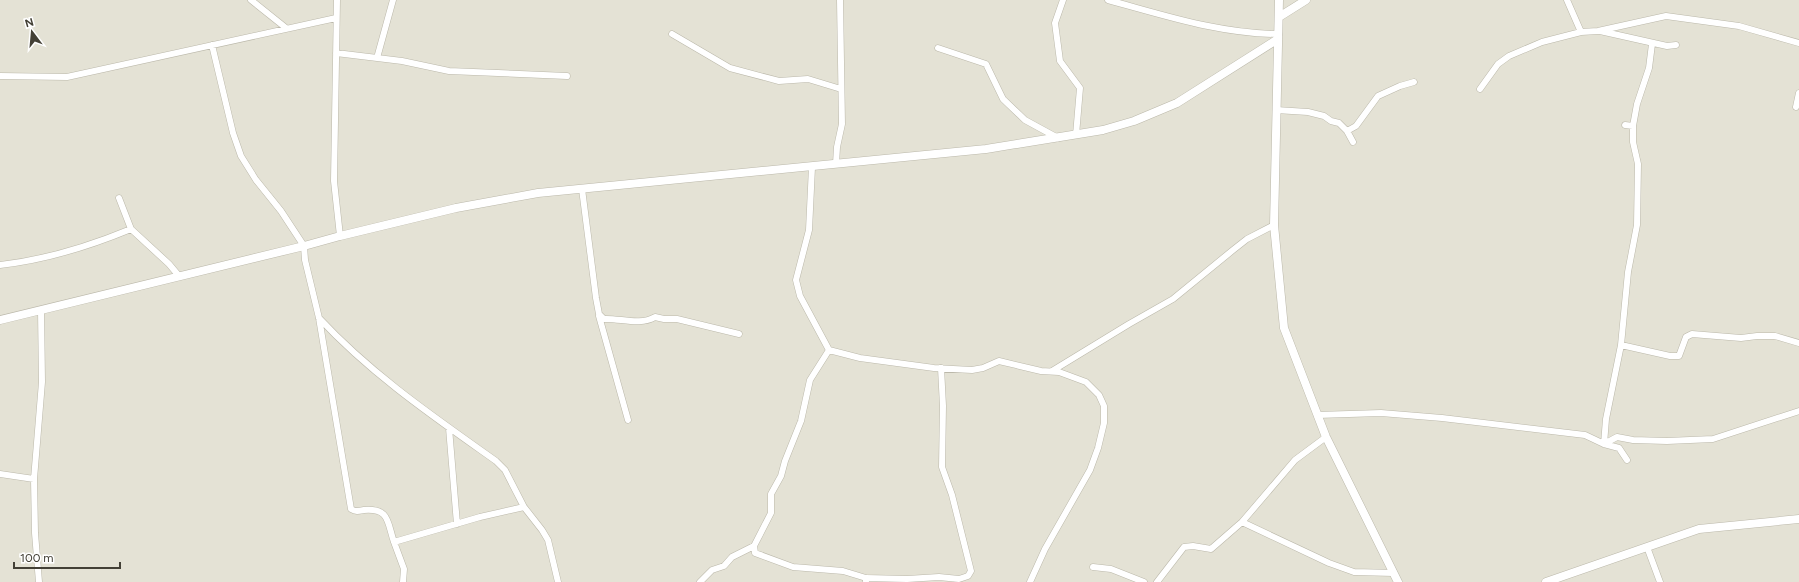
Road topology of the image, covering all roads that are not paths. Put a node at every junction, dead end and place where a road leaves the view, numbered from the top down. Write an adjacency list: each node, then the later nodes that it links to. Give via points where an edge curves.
1 (251, 0): 12 (street)
2 (338, 0): 11 (street)
3 (393, 0): 23 (street)
4 (840, 0): 27 (street)
5 (1063, 0): 35 (street, via 1056,32 1060,61 1080,88)
6 (1108, 0): 16 (street, via 1206,27)
7 (1279, 0): 10 (street)
8 (1306, 0): 10 (street)
9 (1567, 0): 14 (street)
10 (1280, 17): 16 (street)
11 (336, 18): 12 (street); 22 (street)
12 (286, 28): 20 (street)
13 (1598, 31): 14 (street); 17 (street, via 1666,16 1739,26); 18 (street)
14 (1581, 32): 28 (street, via 1542,42 1509,56 1498,64)
15 (672, 34): 27 (street, via 730,68 779,81 808,79)
16 (1279, 36): 31 (street); 35 (street, via 1177,103 1134,121)
17 (1799, 43)
18 (1652, 44): 19 (street); 33 (street, via 1649,68)
19 (1676, 44)
20 (212, 45): 24 (street, via 67,77); 45 (street, via 233,133 242,156 256,180)
21 (938, 48): 36 (street, via 986,64 1003,99 1025,120)
22 (336, 53): 23 (street); 44 (street, via 334,181)
23 (376, 58): 25 (street, via 449,71)
24 (0, 76)
25 (567, 76)
26 (1414, 82): 34 (street, via 1378,96 1356,126)
27 (841, 89): 38 (street, via 842,124)
28 (1480, 89)
29 (1799, 93): 30 (street)
30 (1796, 107)
31 (1276, 110): 34 (street, via 1324,116); 42 (street)
32 (1625, 125): 33 (street)
33 (1633, 126): 54 (street, via 1633,142 1638,164 1637,225 1628,272)
34 (1347, 130): 37 (street)
35 (1076, 135): 36 (street)
36 (1058, 138): 38 (street, via 986,150)
37 (1352, 142)
38 (836, 164): 39 (street)
39 (812, 167): 40 (street); 55 (street, via 809,230 796,280 800,296)
40 (582, 189): 44 (street, via 456,208); 49 (street)
41 (119, 198): 43 (street)
42 (1274, 225): 57 (street, via 1237,246 1173,299); 59 (street, via 1284,328)
43 (131, 229): 46 (street, via 50,255); 47 (street)
44 (340, 236): 45 (street)
45 (304, 246): 47 (street); 50 (street)
46 (0, 265)
47 (180, 276): 48 (street)
48 (41, 310): 51 (street); 66 (street, via 42,382)
49 (599, 314): 52 (street, via 604,319 640,322 655,316 678,319); 60 (street)
50 (319, 318): 61 (street, via 358,358); 71 (street, via 351,509 383,512)
51 (0, 320)
52 (739, 334)
53 (1799, 342): 54 (street, via 1775,336 1741,338 1692,334 1686,337 1678,356)
54 (1621, 345): 63 (street, via 1606,419)
55 (828, 350): 56 (street, via 860,358); 72 (street, via 810,380 801,420 781,476 771,494 771,513)
56 (940, 368): 57 (street, via 972,370 999,362); 76 (street, via 943,406 942,467 952,495 971,571 968,576 959,579 939,577)
57 (1052, 371): 81 (street, via 1086,382 1093,388 1104,406 1104,423 1090,470 1045,549)
58 (1799, 411): 63 (street, via 1713,439 1667,441 1617,438)
59 (1317, 415): 62 (street); 63 (street, via 1381,413 1442,418 1585,435)
60 (628, 420)
61 (449, 428): 67 (street, via 505,470); 70 (street)
62 (1326, 437): 69 (street, via 1295,460); 75 (street)
63 (1604, 444): 64 (street, via 1618,448)
64 (1627, 460)
65 (0, 474): 66 (street)
66 (34, 479): 77 (street, via 35,533)
67 (524, 507): 70 (street); 79 (street, via 548,540)
68 (1799, 519): 73 (street, via 1699,529)
69 (1242, 522): 75 (street, via 1354,572); 83 (street, via 1211,549 1184,547)
70 (457, 524): 71 (street)
71 (394, 542): 78 (street, via 404,569)
72 (754, 546): 76 (street, via 755,553 793,567 843,571); 80 (street, via 732,557 724,566 712,570)
73 (1647, 547): 85 (street); 86 (street)
74 (1093, 567): 82 (street, via 1111,569)
75 (1394, 573): 84 (street)
76 (866, 580)
77 (40, 582)
78 (403, 582)
79 (558, 582)
80 (700, 582)
81 (1030, 582)
82 (1144, 582)
83 (1158, 582)
84 (1398, 582)
85 (1546, 582)
86 (1660, 582)

